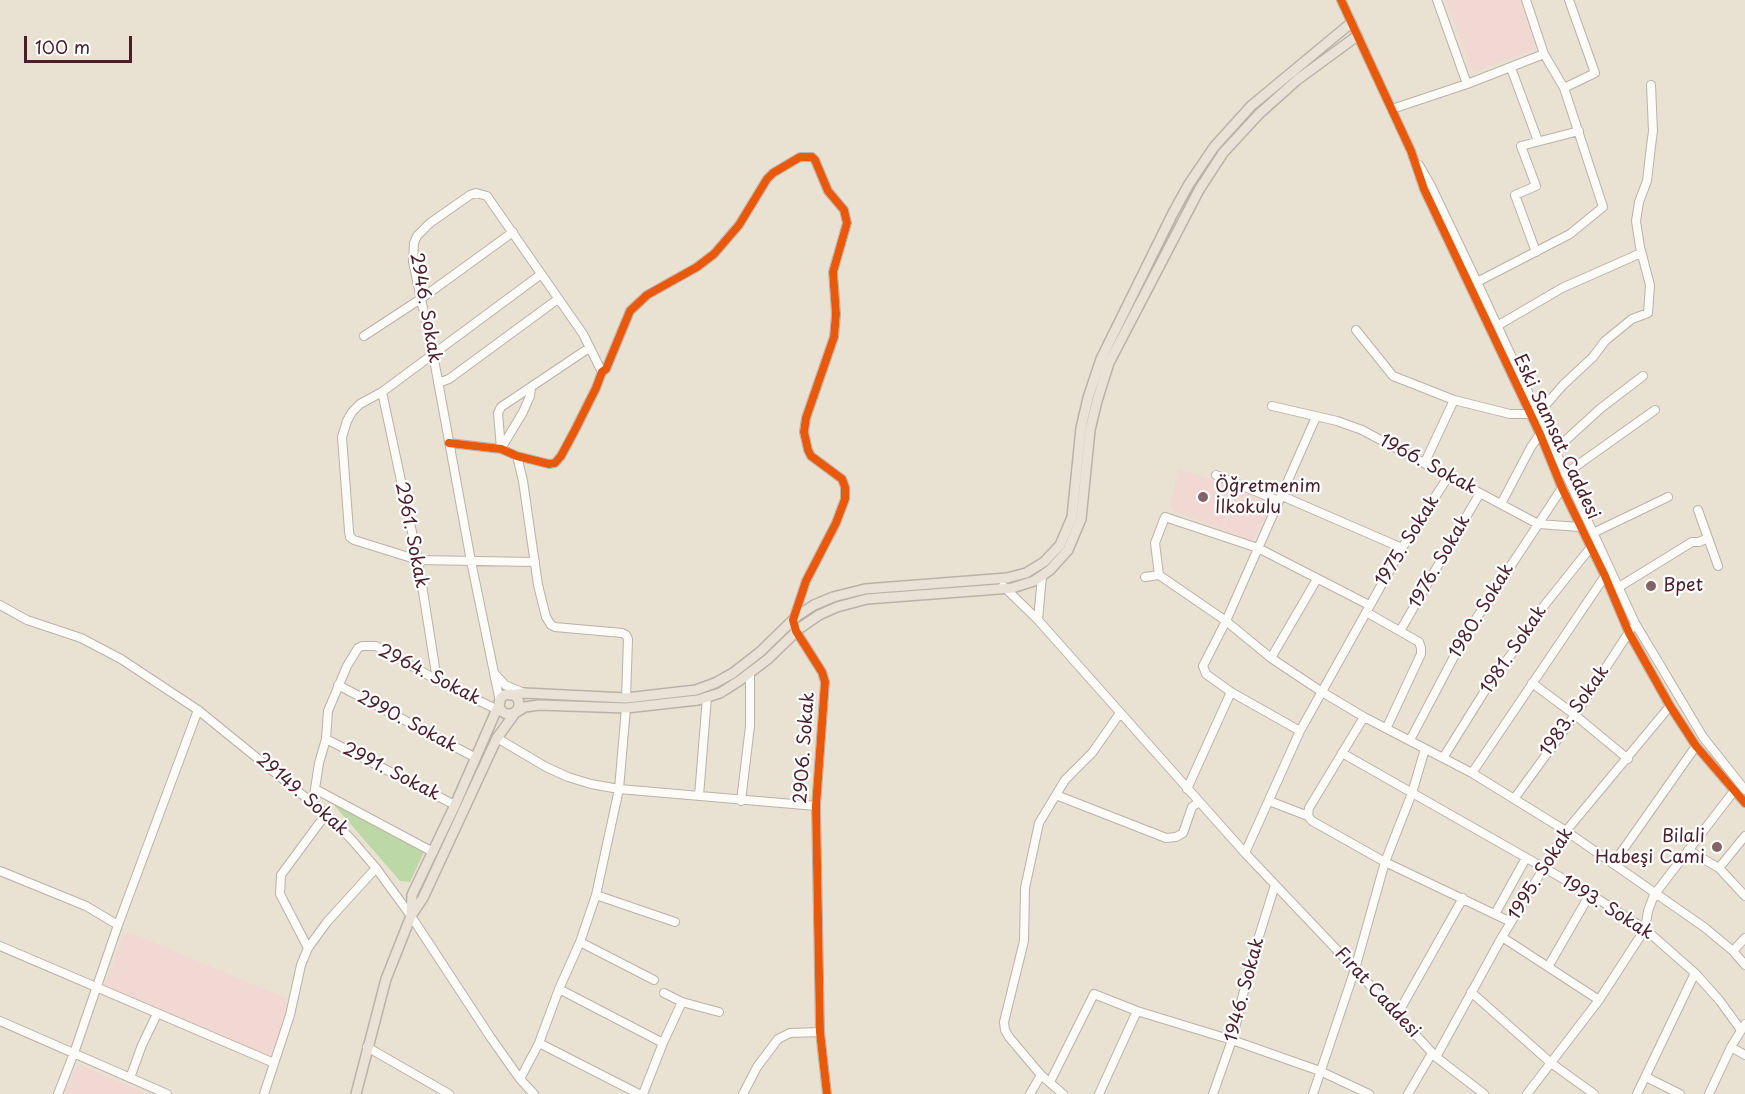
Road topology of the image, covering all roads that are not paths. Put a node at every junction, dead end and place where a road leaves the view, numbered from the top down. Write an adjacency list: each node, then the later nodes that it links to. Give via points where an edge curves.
1 (1341, 0): 5 (street, Eski Samsat Caddesi)
2 (1437, 0): 9 (street)
3 (1526, 0): 7 (street)
4 (1569, 0): 11 (street, via 1595,73)
5 (1351, 23): 6 (street, Eski Samsat Caddesi); 68 (main road, via 1251,106 1214,147 1189,184 1098,369 1082,428 1072,517 1065,536 1039,566)
6 (1357, 36): 12 (street, Eski Samsat Caddesi); 65 (main road, via 1259,114 1223,153 1198,190 1113,353 1092,420 1077,530 1062,559)
7 (1544, 54): 8 (street); 11 (street)
8 (1511, 68): 9 (street); 14 (street)
9 (1467, 84): 12 (street)
10 (1651, 85): 18 (street, via 1653,131 1647,181 1636,221)
11 (1564, 88): 13 (street)
12 (1392, 109): 15 (street, Eski Samsat Caddesi)
13 (1579, 131): 14 (street); 17 (street, via 1603,207 1570,234)
14 (1538, 141): 17 (street, via 1521,146 1536,186 1515,195)
15 (1410, 151): 20 (street, Eski Samsat Caddesi); 36 (street, Eski Samsat Caddesi, via 1424,189)
16 (513, 232): 19 (street, 2946. Sokak); 21 (street); 21 (street, 2946. Sokak, via 492,201 482,194 470,195 430,223 417,236 412,252)
17 (1536, 252): 20 (street)
18 (1641, 253): 23 (street, via 1562,288); 36 (street, via 1650,285 1648,313 1632,319 1605,341)
19 (540, 275): 22 (street, 2946. Sokak); 27 (street)
20 (1477, 282): 23 (street, Eski Samsat Caddesi)
21 (422, 298): 25 (street); 27 (street, 2946. Sokak)
22 (558, 299): 26 (street, 2946. Sokak); 30 (street, via 449,379)
23 (1497, 326): 36 (street, Eski Samsat Caddesi)
24 (1356, 330): 33 (street, via 1393,376)
25 (364, 336)
26 (589, 348): 28 (street, 2946. Sokak); 31 (street)
27 (433, 354): 30 (street, 2946. Sokak); 32 (street)
28 (602, 372): 42 (street, via 558,460 549,464); 75 (street, via 624,321 635,306 714,254 739,225 773,173 800,157 812,157 828,192 844,210 847,223 833,272 834,337 804,432 811,456 840,476 846,495 806,581)
29 (1643, 376): 41 (street)
30 (438, 383): 39 (street, 2946. Sokak)
31 (531, 388): 40 (street, via 524,412); 40 (street, via 498,411)
32 (382, 392): 60 (street, 2961. Sokak); 60 (street, via 352,412 342,437 350,537)
33 (1454, 400): 36 (street, via 1510,414); 43 (street)
34 (1272, 406): 37 (street, 1966. Sokak)
35 (1656, 410): 44 (street)
36 (1534, 414): 38 (street, Eski Samsat Caddesi); 41 (street, Eski Samsat Caddesi)
37 (1316, 417): 43 (street, 1966. Sokak, via 1362,430); 50 (street)
38 (1540, 434): 47 (street, Eski Samsat Caddesi); 51 (street)
39 (449, 443): 40 (street); 61 (street, 2946. Sokak)
40 (501, 449): 42 (street)
41 (1555, 450): 44 (street, Eski Samsat Caddesi)
42 (517, 456): 62 (street)
43 (1425, 462): 46 (street, 1966. Sokak)
44 (1565, 474): 55 (street, Eski Samsat Caddesi)
45 (1216, 475): 50 (street)
46 (1448, 477): 48 (street, 1966. Sokak); 59 (street, 1975. Sokak)
47 (1562, 488): 53 (street, 1980. Sokak); 54 (street, Eski Samsat Caddesi)
48 (1479, 493): 51 (street, 1966. Sokak); 80 (street, 1976. Sokak)
49 (1668, 497): 55 (street)
50 (1280, 498): 58 (street); 59 (street)
51 (1501, 504): 53 (street, 1966. Sokak)
52 (1698, 510): 56 (street)
53 (1538, 524): 54 (street, 1966. Sokak); 106 (street, 1980. Sokak, via 1466,634)
54 (1580, 527): 57 (street, Eski Samsat Caddesi)
55 (1593, 533): 70 (street, Eski Samsat Caddesi)
56 (1708, 538): 63 (street); 70 (street, via 1692,542)
57 (1591, 547): 66 (street, Eski Samsat Caddesi); 111 (street, 1981. Sokak, via 1539,612)
58 (1258, 548): 64 (street, via 1166,517 1155,543); 69 (street); 77 (street)
59 (1402, 548): 74 (street, 1975. Sokak)
60 (417, 560): 61 (street); 85 (street, 2961. Sokak)
61 (471, 561): 62 (street); 83 (street, 2946. Sokak)
62 (535, 562): 94 (street, via 551,625 622,633 627,637)
63 (1719, 567)
64 (1159, 575): 67 (street); 77 (street)
65 (1042, 576): 71 (main road, via 1021,586); 76 (street)
66 (1605, 576): 81 (street, Eski Samsat Caddesi); 86 (street)
67 (1145, 577)
68 (999, 579): 71 (street); 72 (main road)
69 (1317, 579): 74 (street); 82 (street)
70 (1619, 587): 78 (street, Eski Samsat Caddesi)
71 (1001, 589): 72 (main road); 76 (street, Fırat Caddesi)
72 (866, 594): 75 (main road, via 828,599); 79 (main road, via 828,610)
73 (0, 605): 98 (street, 29149. Sokak, via 27,620 67,632 111,653)
74 (1368, 608): 80 (street); 90 (street, 1975. Sokak)
75 (793, 620): 79 (street, 2906. Sokak); 94 (main road, via 748,662 718,682 690,691)
76 (1038, 620): 99 (street, Fırat Caddesi)
77 (1226, 621): 82 (street); 89 (street, via 1203,666 1206,674)
78 (1635, 623): 81 (street, 1983. Sokak); 117 (street, Eski Samsat Caddesi, via 1703,737)
79 (796, 631): 84 (main road); 129 (street, 2906. Sokak, via 825,682)
80 (1400, 631): 102 (street, via 1419,642 1421,654)
81 (1629, 633): 95 (street, Eski Samsat Caddesi); 100 (street, 1983. Sokak)
82 (1271, 658): 90 (street)
83 (494, 672): 88 (street); 97 (street, 2946. Sokak)
84 (750, 674): 93 (main road); 123 (street, via 750,726)
85 (437, 680): 87 (street, 2964. Sokak, via 371,645 358,648); 97 (street, 2964. Sokak)
86 (1532, 683): 100 (street); 113 (street)
87 (338, 685): 105 (street, 2964. Sokak, via 328,711); 110 (street, 2990. Sokak)
88 (505, 686): 91 (street); 92 (street)
89 (1231, 692): 103 (street); 116 (street)
90 (1322, 692): 101 (street); 103 (street, 1975. Sokak)
91 (524, 693): 92 (main road); 94 (main road)
92 (510, 695): 97 (main road, via 504,697); 97 (main road, via 519,702 518,709)
93 (707, 697): 96 (main road); 121 (street)
94 (626, 698)
95 (1670, 706): 107 (street, Eski Samsat Caddesi); 112 (street, 1995. Sokak)
96 (626, 708): 97 (main road, via 539,705); 115 (street)
97 (504, 709): 104 (main road); 110 (main road)
98 (198, 710): 125 (street, 29149. Sokak); 154 (street)
99 (1120, 713): 116 (street, Fırat Caddesi); 120 (street)
100 (1575, 715): 112 (street); 122 (street, 1983. Sokak)
101 (1364, 717): 102 (street); 109 (street)
102 (1387, 728): 106 (street)
103 (1300, 731): 124 (street, 1975. Sokak)
104 (497, 738): 115 (street, via 557,772); 151 (main road)
105 (327, 739): 114 (street, 2964. Sokak); 128 (street, 2991. Sokak)
106 (1410, 740): 108 (street)
107 (1696, 746): 118 (street, Eski Samsat Caddesi); 139 (street)
108 (1425, 749): 111 (street); 119 (street)
109 (1342, 753): 119 (street, 1993. Sokak); 131 (street)
110 (476, 758): 128 (main road)
111 (1443, 758): 113 (street)
112 (1628, 759): 132 (street, 1995. Sokak)
113 (1472, 772): 122 (street)
114 (315, 789): 125 (street, 2964. Sokak); 135 (street)
115 (619, 789): 121 (street); 146 (street)
116 (1187, 789): 126 (street, Fırat Caddesi)
117 (1745, 790)
118 (1734, 791): 127 (street, Eski Samsat Caddesi); 134 (street)
119 (1412, 793): 137 (street, 1993. Sokak); 138 (street)
120 (1056, 795): 126 (street, via 1166,838 1183,833 1192,807); 191 (street, via 1035,836 1023,901 1024,936 1004,1025)
121 (699, 796): 123 (street)
122 (1514, 799): 132 (street)
123 (741, 801): 129 (street)
124 (1269, 801): 131 (street); 136 (street, 1975. Sokak)
125 (313, 802): 130 (street, 29149. Sokak)
126 (1200, 802): 136 (street, Fırat Caddesi)
127 (1745, 803)
128 (455, 805): 135 (main road)
129 (816, 806): 179 (street, 2906. Sokak)
130 (326, 814): 140 (street, 29149. Sokak); 160 (street, via 286,867 279,885)
131 (1308, 816): 138 (street)
132 (1566, 831): 139 (street); 141 (street, 1995. Sokak)
133 (1745, 836): 142 (street)
134 (1689, 850): 142 (street); 147 (street)
135 (433, 852): 151 (main road, via 412,895)
136 (1245, 853): 144 (street, Fırat Caddesi)
137 (1526, 858): 141 (street, 1993. Sokak); 150 (street)
138 (1385, 862): 149 (street); 164 (street)
139 (1613, 864): 147 (street)
140 (376, 868): 151 (street, 29149. Sokak); 160 (street)
141 (1544, 868): 145 (street, 1993. Sokak); 153 (street, 1995. Sokak)
142 (1719, 868): 148 (street)
143 (0, 871): 154 (street, via 86,906)
144 (1275, 885): 164 (street, Fırat Caddesi); 180 (street, 1946. Sokak)
145 (1590, 894): 155 (street, 1993. Sokak); 163 (street)
146 (596, 895): 152 (street); 158 (street)
147 (1654, 895): 155 (street); 161 (street)
148 (1745, 896)
149 (1463, 898): 150 (street); 176 (street)
150 (1496, 914): 153 (street)
151 (411, 916): 183 (main road, via 386,980); 194 (street, 29149. Sokak)
152 (675, 922)
153 (1511, 922): 156 (street, 1995. Sokak)
154 (118, 925): 167 (street)
155 (1645, 929): 165 (street, 1993. Sokak); 171 (street)
156 (1502, 937): 163 (street); 169 (street, 1995. Sokak)
157 (1745, 938): 161 (street)
158 (580, 942): 166 (street); 168 (street)
159 (0, 946): 167 (street)
160 (308, 948): 188 (street)
161 (1733, 951): 162 (street)
162 (1745, 965)
163 (1548, 967): 171 (street)
164 (1355, 969): 176 (street, Fırat Caddesi); 190 (street)
165 (1695, 974): 178 (street, 1993. Sokak); 192 (street)
166 (654, 980)
167 (98, 987): 175 (street); 185 (street)
168 (559, 989): 181 (street); 182 (street)
169 (1471, 992): 186 (street, 1995. Sokak); 189 (street)
170 (663, 993): 172 (street)
171 (1599, 1000): 189 (street)
172 (682, 1002): 174 (street); 182 (street)
173 (1137, 1011): 180 (street); 195 (street, via 1094,994); 208 (street)
174 (719, 1012)
175 (157, 1014): 188 (street); 193 (street)
176 (1397, 1015): 186 (street, Fırat Caddesi)
177 (0, 1021): 185 (street)
178 (1743, 1027): 184 (street)
179 (820, 1032): 204 (street, via 790,1033 776,1041); 205 (street, 2906. Sokak)
180 (1232, 1040): 190 (street); 209 (street, 1946. Sokak)
181 (539, 1043): 194 (street); 202 (street)
182 (663, 1043): 203 (street)
183 (367, 1047): 199 (main road); 200 (street)
184 (1731, 1047): 187 (street); 218 (street)
185 (74, 1053): 193 (street); 196 (street)
186 (1434, 1055): 212 (street, 1995. Sokak); 213 (street, Fırat Caddesi)
187 (1745, 1055)
188 (274, 1063): 198 (street)
189 (1551, 1063): 214 (street); 215 (street)
190 (1320, 1071): 210 (street); 211 (street)
191 (1041, 1075): 195 (street); 206 (street)
192 (1646, 1077): 216 (street); 217 (street)
193 (130, 1078): 197 (street)
194 (520, 1079): 201 (street, 29149. Sokak)
195 (1050, 1082): 207 (street)
196 (58, 1094)
197 (165, 1094)
198 (264, 1094)
199 (356, 1094)
200 (449, 1094)
201 (534, 1094)
202 (639, 1094)
203 (643, 1094)
204 (743, 1094)
205 (827, 1094)
206 (1030, 1094)
207 (1064, 1094)
208 (1099, 1094)
209 (1213, 1094)
210 (1313, 1094)
211 (1369, 1094)
212 (1408, 1094)
213 (1484, 1094)
214 (1527, 1094)
215 (1594, 1094)
216 (1637, 1094)
217 (1680, 1094)
218 (1709, 1094)

